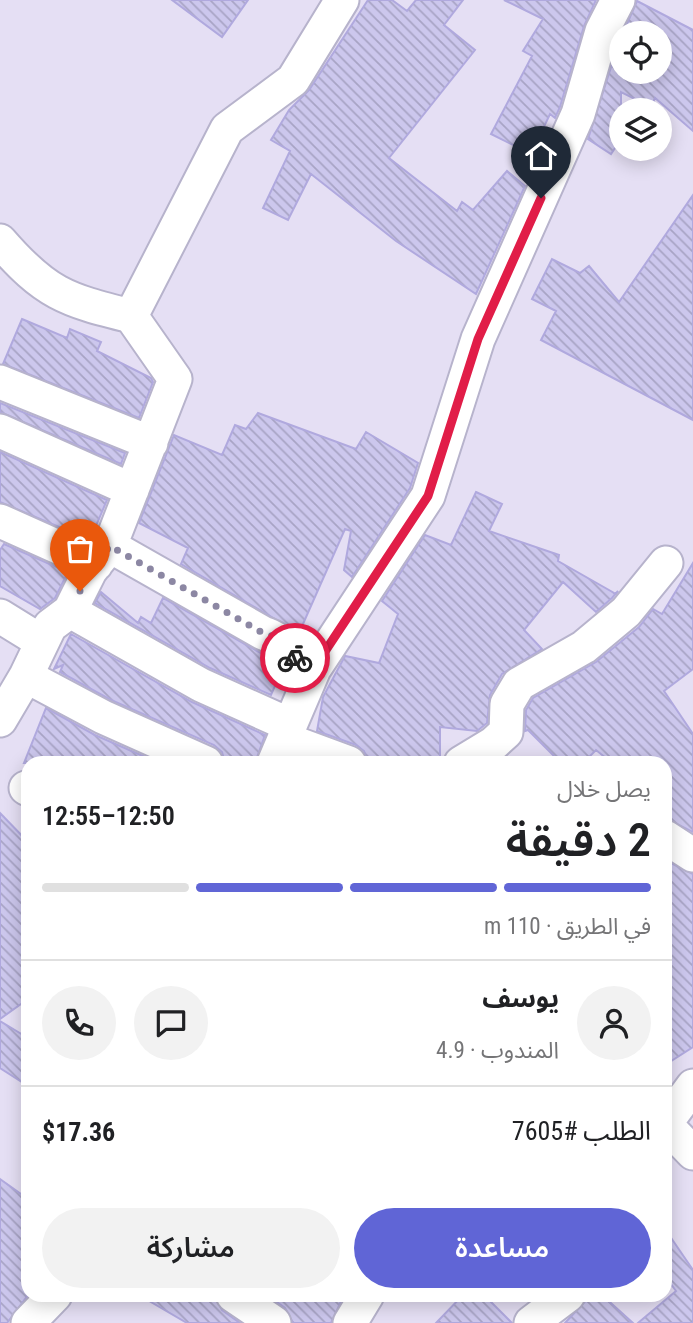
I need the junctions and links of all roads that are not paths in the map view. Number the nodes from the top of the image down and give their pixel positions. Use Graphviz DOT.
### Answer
graph roads {
  1 [pos="342,0"];
  2 [pos="618,0"];
  3 [pos="0,242"];
  4 [pos="131,316"];
  5 [pos="0,382"];
  6 [pos="0,431"];
  7 [pos="151,443"];
  8 [pos="132,490"];
  9 [pos="0,521"];
  10 [pos="103,555"];
  11 [pos="666,563"];
  12 [pos="70,611"];
  13 [pos="0,616"];
  14 [pos="42,642"];
  15 [pos="314,668"];
  16 [pos="26,676"];
  17 [pos="0,720"];
  18 [pos="283,742"];
  19 [pos="190,756"];
  20 [pos="327,756"];
  21 [pos="473,756"];
  22 [pos="672,842"];
  23 [pos="693,855"];
  24 [pos="693,1086"];
  25 [pos="672,1114"];
  26 [pos="672,1131"];
  27 [pos="693,1153"];
  28 [pos="48,1302"];
  29 [pos="243,1302"];
  30 [pos="364,1302"];
  31 [pos="559,1302"];
  32 [pos="28,1323"];
  33 [pos="274,1323"];
  34 [pos="350,1323"];
  35 [pos="531,1323"];
  1 -- 4 [label="street"];
  2 -- 15 [label="street"];
  3 -- 4 [label="street"];
  4 -- 7 [label="street"];
  5 -- 7 [label="street"];
  6 -- 8 [label="street"];
  7 -- 8 [label="street"];
  8 -- 10 [label="street"];
  9 -- 10 [label="street"];
  10 -- 12 [label="street"];
  10 -- 15 [label="street"];
  11 -- 21 [label="street"];
  12 -- 14 [label="street"];
  12 -- 18 [label="street"];
  13 -- 14 [label="street"];
  14 -- 16 [label="street"];
  15 -- 18 [label="street"];
  16 -- 17 [label="street"];
  16 -- 19 [label="street"];
  18 -- 20 [label="street"];
  22 -- 23 [label="street"];
  24 -- 25 [label="street"];
  26 -- 27 [label="street"];
  28 -- 32 [label="street"];
  29 -- 33 [label="street"];
  30 -- 34 [label="street"];
  31 -- 35 [label="street"];
}
